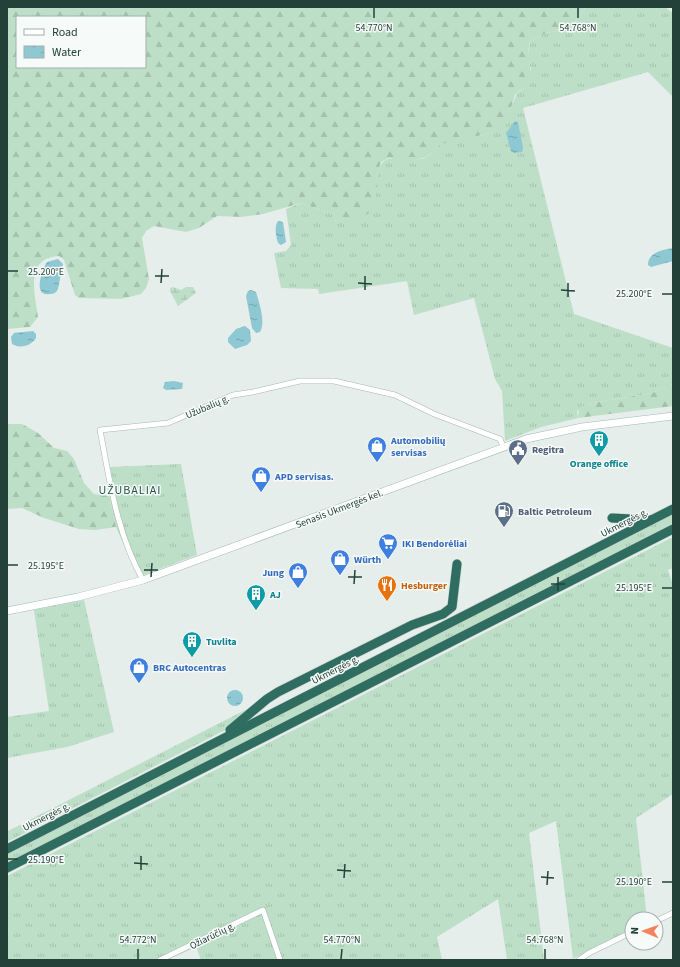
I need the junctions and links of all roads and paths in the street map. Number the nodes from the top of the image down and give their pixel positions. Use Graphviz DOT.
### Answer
graph roads {
  1 [pos="673,416"];
  2 [pos="503,446"];
  3 [pos="673,509"];
  4 [pos="612,518"];
  5 [pos="652,520"];
  6 [pos="673,529"];
  7 [pos="457,564"];
  8 [pos="143,580"];
  9 [pos="7,611"];
  10 [pos="199,751"];
  11 [pos="7,848"];
  12 [pos="7,868"];
  13 [pos="624,936"];
  14 [pos="160,960"];
  15 [pos="280,960"];
  16 [pos="580,960"];
  1 -- 2 [label="main road, Senasis Ukmergės kel."];
  2 -- 8 [label="main road, Senasis Ukmergės kel."];
  2 -- 8 [label="street, Užubalių g."];
  3 -- 5 [label="highway, Ukmergės g."];
  4 -- 5 [label="highway"];
  5 -- 10 [label="highway, Ukmergės g."];
  6 -- 12 [label="highway"];
  7 -- 10 [label="highway"];
  8 -- 9 [label="main road, Senasis Ukmergės kel."];
  10 -- 11 [label="highway, Ukmergės g."];
  13 -- 16 [label="street"];
  14 -- 15 [label="street, Ožiarūčių g."];
}
